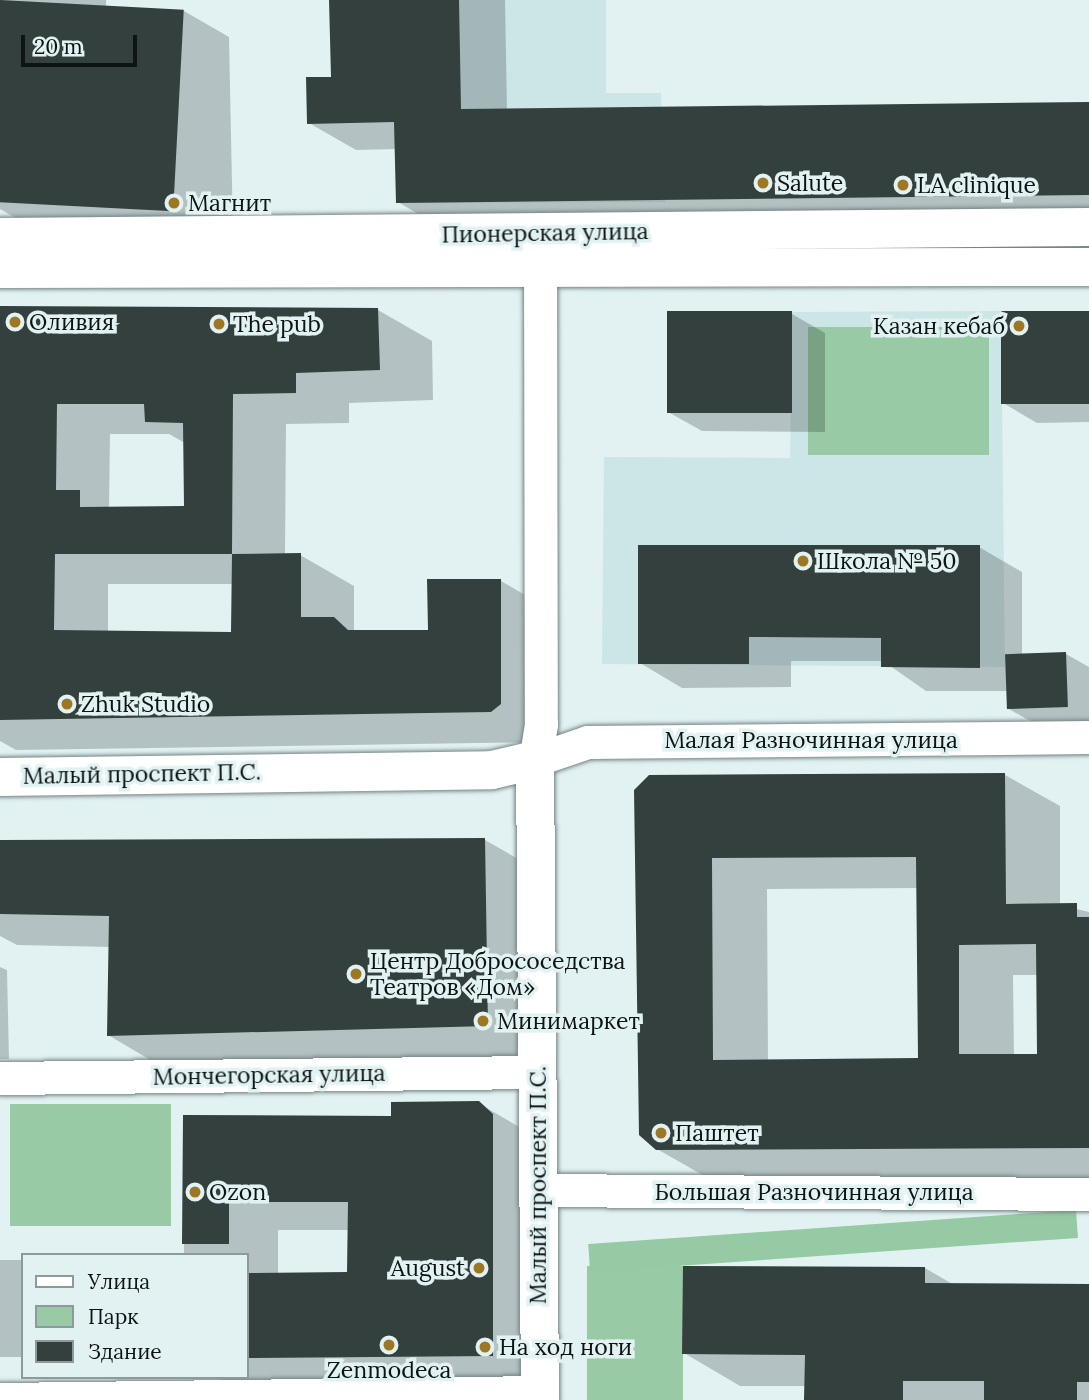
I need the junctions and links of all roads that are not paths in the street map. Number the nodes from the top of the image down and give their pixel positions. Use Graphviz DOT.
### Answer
graph roads {
  1 [pos="1089,227"];
  2 [pos="0,237"];
  3 [pos="540,252"];
  4 [pos="1089,267"];
  5 [pos="0,269"];
  6 [pos="1089,737"];
  7 [pos="535,760"];
  8 [pos="0,777"];
  9 [pos="537,1072"];
  10 [pos="0,1078"];
  11 [pos="538,1190"];
  12 [pos="1089,1194"];
  13 [pos="540,1396"];
  14 [pos="0,1399"];
  1 -- 3 [label="street, Пионерская улица"];
  2 -- 3 [label="street, Пионерская улица"];
  3 -- 4 [label="street, Пионерская улица"];
  3 -- 5 [label="street, Пионерская улица"];
  3 -- 7 [label="street, Малый проспект П.С."];
  6 -- 7 [label="street, Малая Разночинная улица"];
  7 -- 8 [label="street, Малый проспект П.С."];
  7 -- 9 [label="street, Малый проспект П.С."];
  9 -- 10 [label="street, Мончегорская улица"];
  9 -- 11 [label="street, Малый проспект П.С."];
  11 -- 12 [label="street, Большая Разночинная улица"];
  11 -- 13 [label="street, Малый проспект П.С."];
  13 -- 14 [label="street"];
}
